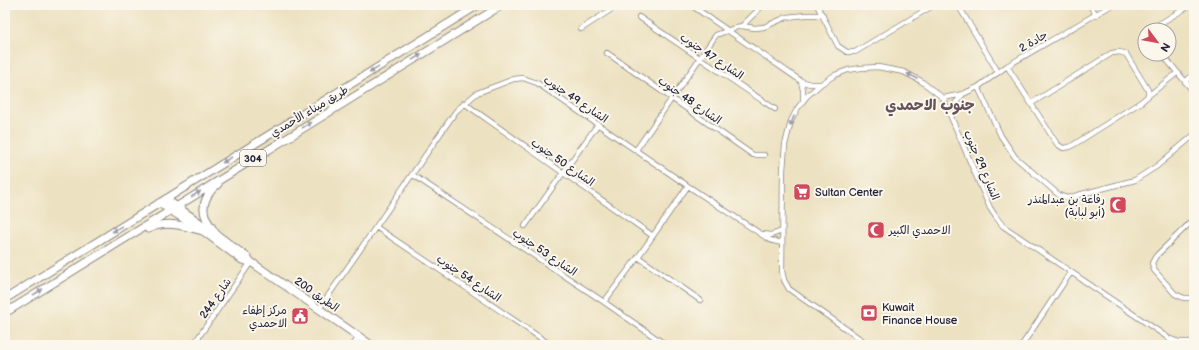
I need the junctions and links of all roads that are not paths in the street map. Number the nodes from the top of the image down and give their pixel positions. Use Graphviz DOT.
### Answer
graph roads {
  1 [pos="478,5"];
  2 [pos="502,5"];
  3 [pos="618,5"];
  4 [pos="691,5"];
  5 [pos="763,5"];
  6 [pos="817,5"];
  7 [pos="934,5"];
  8 [pos="958,5"];
  9 [pos="1090,5"];
  10 [pos="1112,5"];
  11 [pos="1191,5"];
  12 [pos="1096,14"];
  13 [pos="823,15"];
  14 [pos="639,17"];
  15 [pos="1162,22"];
  16 [pos="742,26"];
  17 [pos="581,29"];
  18 [pos="728,30"];
  19 [pos="607,53"];
  20 [pos="699,58"];
  21 [pos="1168,62"];
  22 [pos="1008,66"];
  23 [pos="998,72"];
  24 [pos="1177,73"];
  25 [pos="1194,74"];
  26 [pos="801,81"];
  27 [pos="1185,82"];
  28 [pos="821,84"];
  29 [pos="978,86"];
  30 [pos="1194,92"];
  31 [pos="963,94"];
  32 [pos="1148,96"];
  33 [pos="672,98"];
  34 [pos="943,98"];
  35 [pos="803,100"];
  36 [pos="1032,103"];
  37 [pos="464,104"];
  38 [pos="775,109"];
  39 [pos="949,111"];
  40 [pos="598,124"];
  41 [pos="1194,135"];
  42 [pos="636,150"];
  43 [pos="764,155"];
  44 [pos="235,169"];
  45 [pos="563,173"];
  46 [pos="413,175"];
  47 [pos="688,186"];
  48 [pos="166,199"];
  49 [pos="159,204"];
  50 [pos="176,206"];
  51 [pos="169,211"];
  52 [pos="1194,219"];
  53 [pos="525,226"];
  54 [pos="376,227"];
  55 [pos="203,231"];
  56 [pos="761,233"];
  57 [pos="782,233"];
  58 [pos="216,234"];
  59 [pos="653,236"];
  60 [pos="119,242"];
  61 [pos="782,243"];
  62 [pos="638,257"];
  63 [pos="251,262"];
  64 [pos="1071,272"];
  65 [pos="1194,296"];
  66 [pos="5,298"];
  67 [pos="700,300"];
  68 [pos="604,302"];
  69 [pos="320,309"];
  70 [pos="5,313"];
  71 [pos="359,337"];
  72 [pos="1167,338"];
  73 [pos="1194,339"];
  74 [pos="1187,344"];
  75 [pos="193,345"];
  76 [pos="353,345"];
  77 [pos="371,345"];
  78 [pos="551,345"];
  79 [pos="666,345"];
  80 [pos="869,345"];
  81 [pos="1022,345"];
  82 [pos="1175,345"];
  1 -- 48 [label="main road, طريق ميناء الأحمدي / 304, one-way"];
  44 -- 2 [label="main road, طريق ميناء الأحمدي / 304, one-way"];
  3 -- 17 [label="street"];
  4 -- 18 [label="street"];
  5 -- 16 [label="street"];
  6 -- 13 [label="street"];
  7 -- 13 [label="street"];
  8 -- 23 [label="street"];
  9 -- 12 [label="street"];
  10 -- 12 [label="street, جادة 2"];
  11 -- 15 [label="street"];
  12 -- 22 [label="street, جادة 2"];
  13 -- 16 [label="street"];
  14 -- 20 [label="street, الشارع 47 جنوب"];
  16 -- 18 [label="street"];
  18 -- 20 [label="street"];
  18 -- 26 [label="street"];
  19 -- 33 [label="street, الشارع 48 جنوب"];
  20 -- 33 [label="street"];
  20 -- 38 [label="street, الشارع 47 جنوب"];
  21 -- 24 [label="street"];
  22 -- 23 [label="street, جادة 2"];
  22 -- 36 [label="street"];
  23 -- 29 [label="street, جادة 2"];
  24 -- 27 [label="street"];
  24 -- 32 [label="street"];
  25 -- 27 [label="street"];
  26 -- 28 [label="street"];
  26 -- 35 [label="street"];
  27 -- 30 [label="street"];
  34 -- 28 [label="street, الشارع 29 جنوب, one-way"];
  28 -- 35 [label="street, الشارع 29 جنوب"];
  29 -- 31 [label="street, جادة 2"];
  29 -- 41 [label="street"];
  31 -- 34 [label="street, جادة 2"];
  31 -- 39 [label="street, جادة 2"];
  32 -- 36 [label="street"];
  32 -- 36 [label="street"];
  33 -- 42 [label="street"];
  33 -- 43 [label="street, الشارع 48 جنوب"];
  34 -- 39 [label="street, الشارع 29 جنوب"];
  35 -- 57 [label="street, الشارع 29 جنوب, one-way"];
  37 -- 40 [label="street, الشارع 49 جنوب"];
  37 -- 45 [label="street, الشارع 50 جنوب"];
  37 -- 46 [label="street, الشارع 49 جنوب"];
  39 -- 64 [label="street, الشارع 29 جنوب"];
  40 -- 42 [label="street, الشارع 49 جنوب"];
  40 -- 45 [label="street"];
  42 -- 47 [label="street, الشارع 49 جنوب"];
  50 -- 44 [label="main road, طريق ميناء الأحمدي / 304, one-way"];
  44 -- 58 [label="main road"];
  45 -- 53 [label="street"];
  45 -- 59 [label="street, الشارع 50 جنوب"];
  46 -- 54 [label="street, الشارع 49 جنوب"];
  46 -- 68 [label="street, الشارع 53 جنوب"];
  47 -- 56 [label="street, الشارع 49 جنوب"];
  47 -- 59 [label="street"];
  48 -- 49 [label="main road, طريق ميناء الأحمدي / 304"];
  48 -- 50 [label="main road, الطريق 200"];
  49 -- 51 [label="main road, الطريق 200"];
  49 -- 66 [label="main road, طريق ميناء الأحمدي / 304, one-way"];
  50 -- 51 [label="main road, طريق ميناء الأحمدي / 304"];
  50 -- 58 [label="main road, الطريق 200"];
  51 -- 55 [label="main road, الطريق 200"];
  51 -- 60 [label="main road, طريق ميناء الأحمدي / 304"];
  52 -- 65 [label="street"];
  54 -- 69 [label="street, الشارع 49 جنوب"];
  54 -- 78 [label="street, الشارع 54 جنوب"];
  55 -- 60 [label="main road"];
  55 -- 63 [label="main road, الطريق 200"];
  56 -- 57 [label="street"];
  56 -- 61 [label="street, الشارع 49 جنوب"];
  57 -- 61 [label="street, الشارع 29 جنوب"];
  58 -- 63 [label="main road, الطريق 200"];
  59 -- 62 [label="street"];
  70 -- 60 [label="main road, طريق ميناء الأحمدي / 304, one-way"];
  61 -- 80 [label="street, الشارع 29 جنوب"];
  62 -- 67 [label="street"];
  62 -- 68 [label="street"];
  63 -- 69 [label="main road, الطريق 200"];
  63 -- 75 [label="street, شارع 244"];
  64 -- 72 [label="street, الشارع 29 جنوب"];
  64 -- 81 [label="street"];
  68 -- 79 [label="street, الشارع 53 جنوب"];
  69 -- 71 [label="main road, الطريق 200"];
  71 -- 76 [label="street"];
  71 -- 77 [label="main road, الطريق 200"];
  72 -- 74 [label="street, الشارع 29 جنوب"];
  72 -- 82 [label="street, الشارع 29 جنوب"];
  73 -- 74 [label="street"];
}
